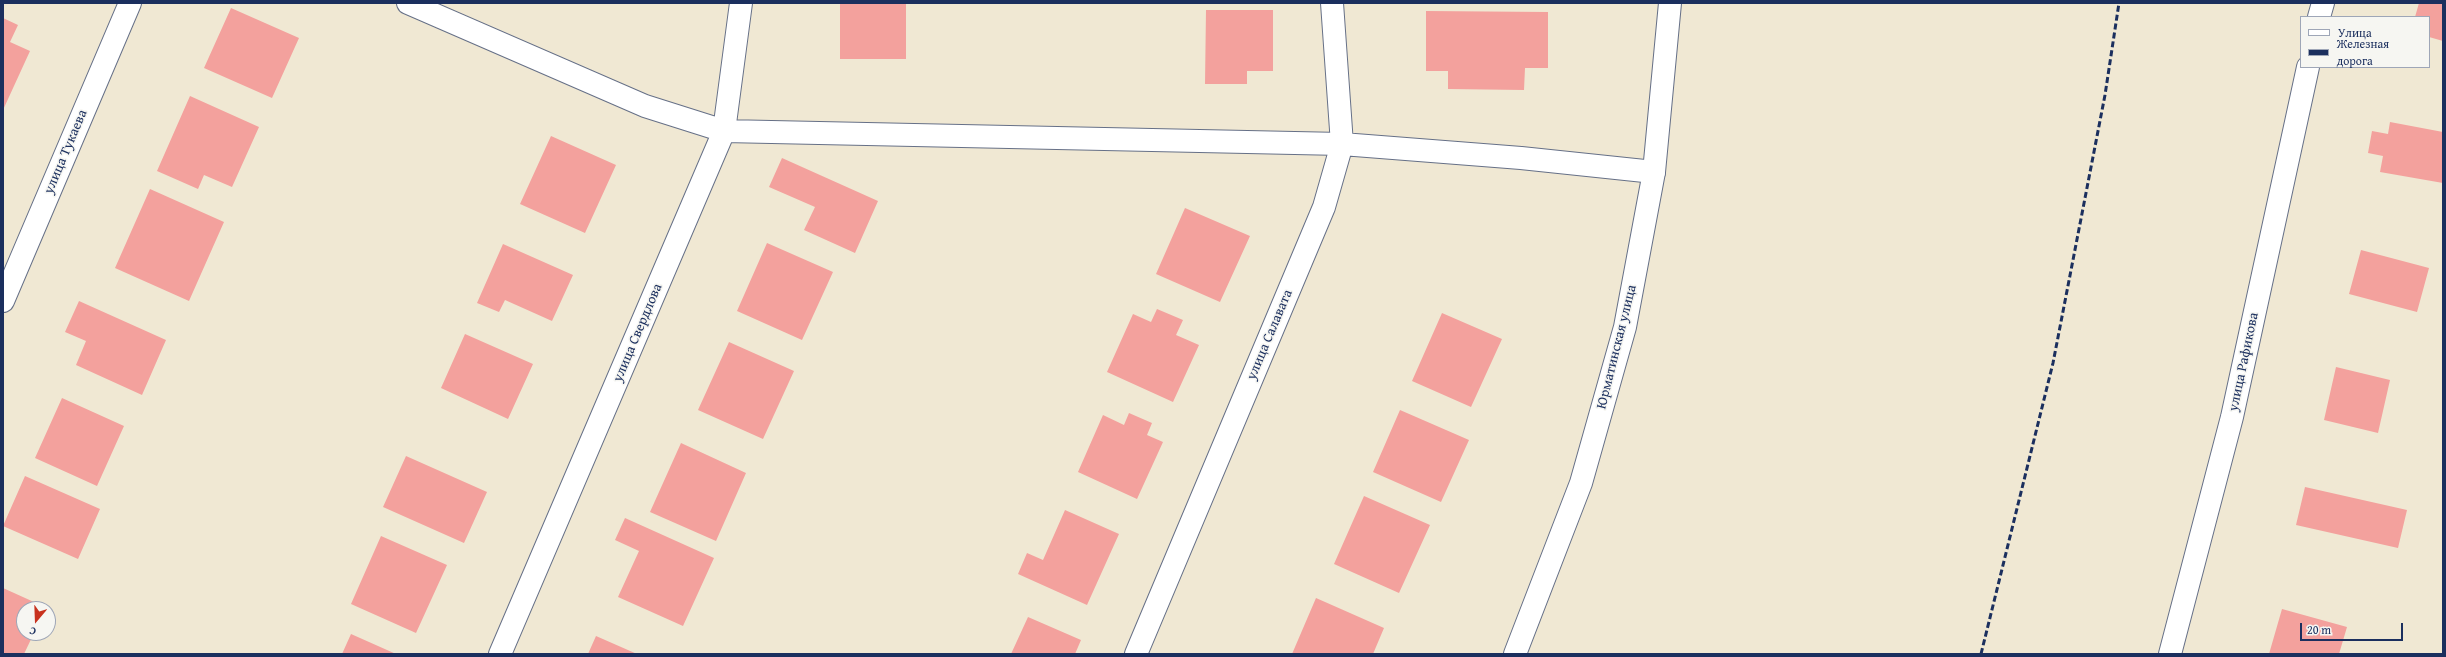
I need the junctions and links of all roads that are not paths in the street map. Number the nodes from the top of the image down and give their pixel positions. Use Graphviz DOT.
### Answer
graph roads {
  1 [pos="130,3"];
  2 [pos="408,3"];
  3 [pos="741,3"];
  4 [pos="1332,3"];
  5 [pos="1670,3"];
  6 [pos="2323,3"];
  7 [pos="2319,16"];
  8 [pos="2308,68"];
  9 [pos="724,132"];
  10 [pos="1342,144"];
  11 [pos="1654,172"];
  12 [pos="3,301"];
  13 [pos="500,654"];
  14 [pos="1136,654"];
  15 [pos="1515,654"];
  16 [pos="2170,654"];
  1 -- 12 [label="street, улица Тукаева"];
  2 -- 9 [label="street"];
  3 -- 9 [label="street, улица Свердлова"];
  4 -- 10 [label="street, улица Салавата"];
  5 -- 11 [label="street, Юрматинская улица"];
  6 -- 7 [label="street"];
  8 -- 16 [label="street, улица Рафикова"];
  9 -- 10 [label="street"];
  9 -- 13 [label="street, улица Свердлова"];
  10 -- 11 [label="street"];
  10 -- 14 [label="street, улица Салавата"];
  11 -- 15 [label="street, Юрматинская улица"];
}
